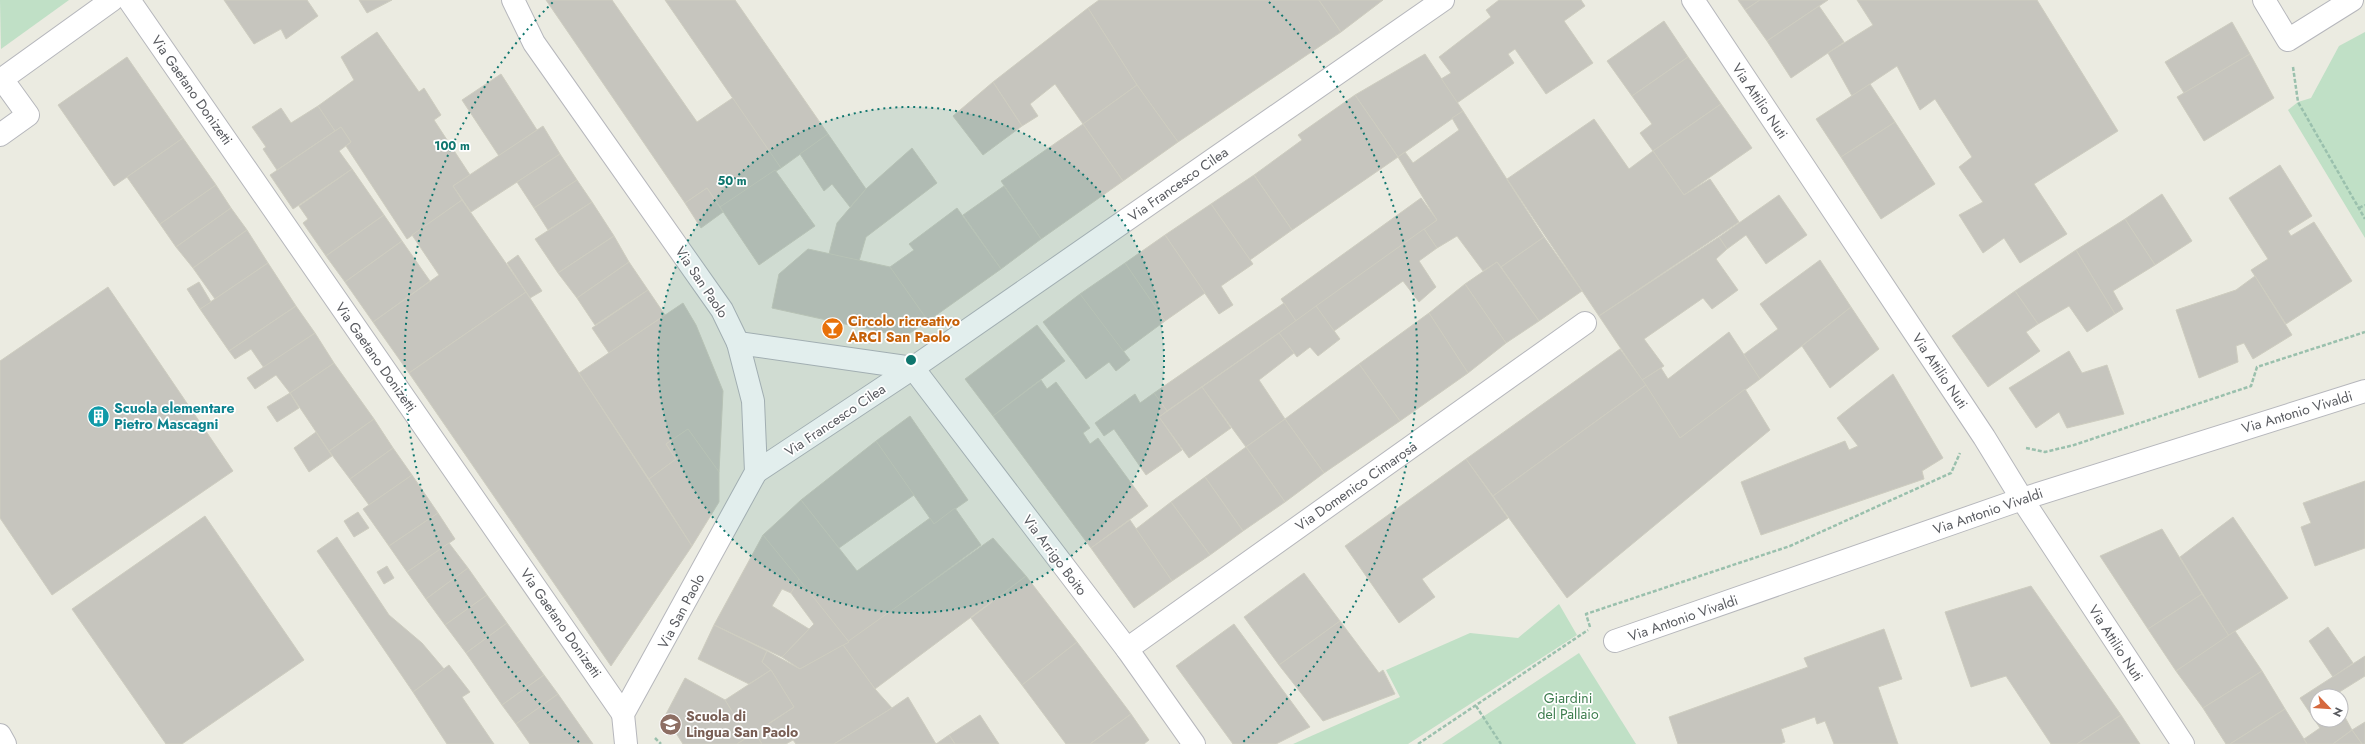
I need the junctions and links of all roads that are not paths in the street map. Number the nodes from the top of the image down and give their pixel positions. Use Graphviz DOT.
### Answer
graph roads {
  1 [pos="112,0"];
  2 [pos="129,0"];
  3 [pos="513,0"];
  4 [pos="1444,0"];
  5 [pos="1693,0"];
  6 [pos="2264,0"];
  7 [pos="2352,0"];
  8 [pos="0,135"];
  9 [pos="1585,323"];
  10 [pos="738,343"];
  11 [pos="913,368"];
  12 [pos="2365,391"];
  13 [pos="756,472"];
  14 [pos="2022,499"];
  15 [pos="1615,641"];
  16 [pos="1127,649"];
  17 [pos="623,714"];
  18 [pos="0,735"];
  19 [pos="6,744"];
  20 [pos="626,744"];
  21 [pos="1194,744"];
  22 [pos="2183,744"];
  1 -- 8 [label="street"];
  2 -- 17 [label="street, Via Gaetano Donizetti"];
  3 -- 10 [label="street, Via San Paolo"];
  4 -- 11 [label="street, Via Francesco Cilea"];
  5 -- 14 [label="street, Via Attilio Nuti"];
  6 -- 7 [label="street"];
  9 -- 16 [label="street, Via Domenico Cimarosa"];
  10 -- 11 [label="street, Via Francesco Cilea"];
  10 -- 13 [label="street, Via San Paolo"];
  11 -- 13 [label="street, Via Francesco Cilea"];
  11 -- 16 [label="street, Via Arrigo Boito"];
  12 -- 14 [label="street, Via Antonio Vivaldi"];
  13 -- 17 [label="street, Via San Paolo"];
  14 -- 15 [label="street, Via Antonio Vivaldi"];
  14 -- 22 [label="street, Via Attilio Nuti"];
  16 -- 21 [label="street, Via Arrigo Boito"];
  17 -- 20 [label="street"];
  18 -- 19 [label="street"];
}
